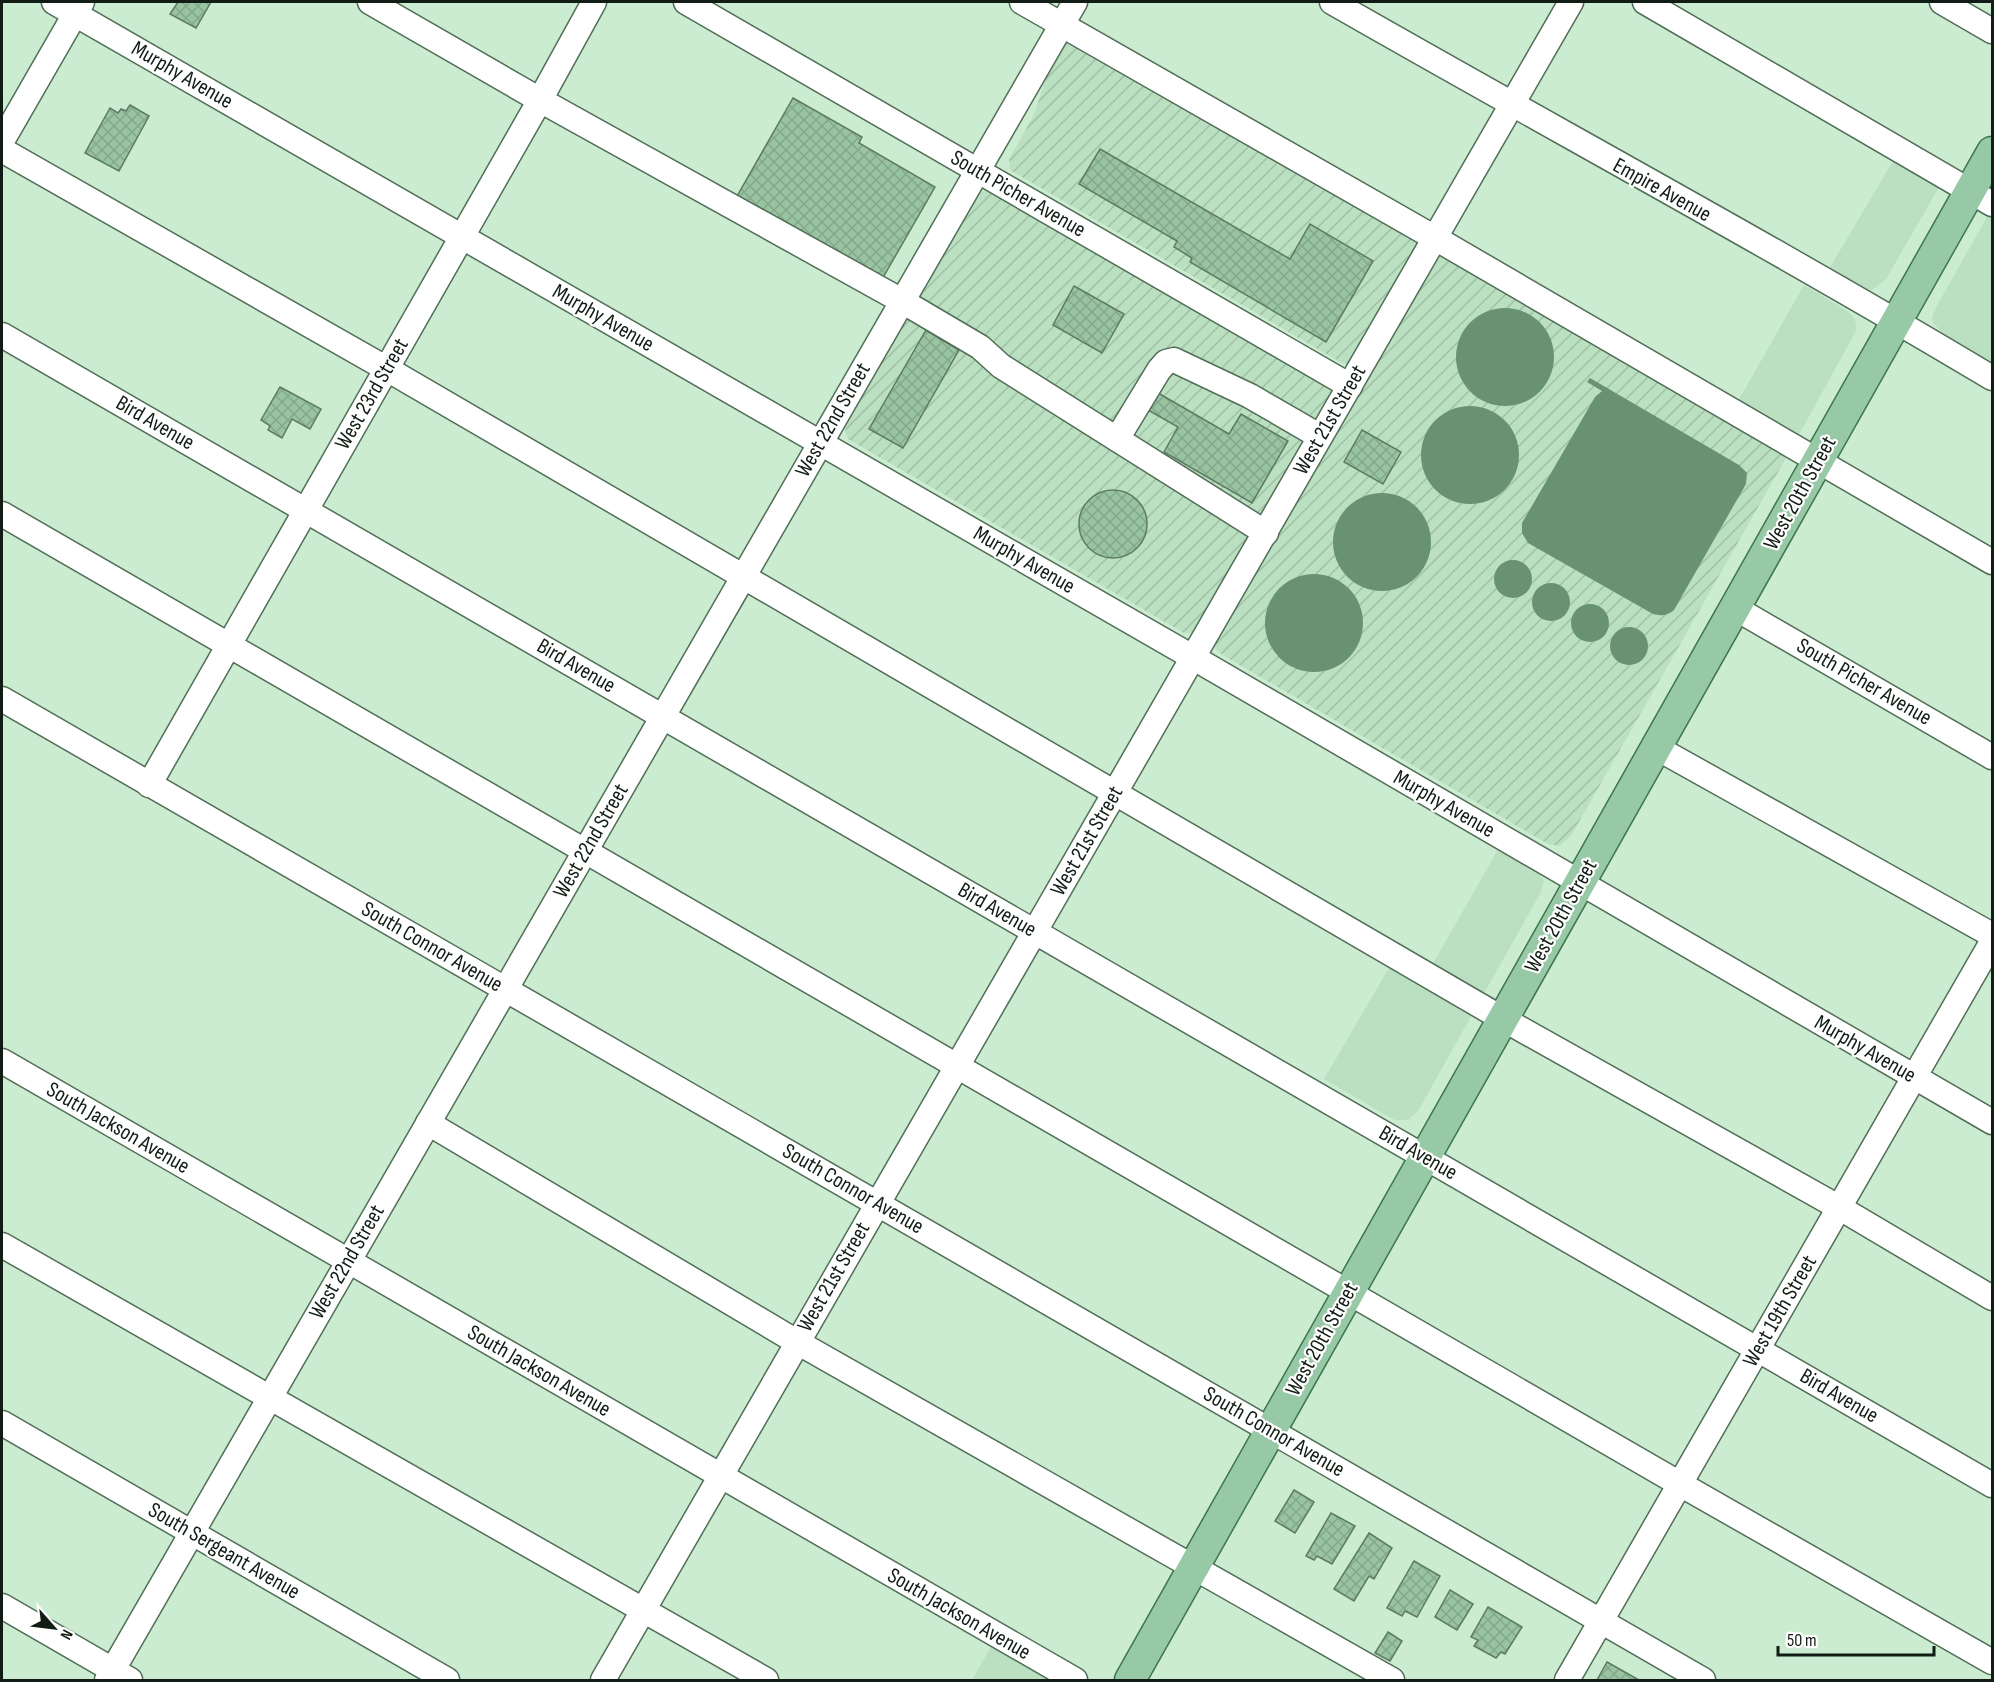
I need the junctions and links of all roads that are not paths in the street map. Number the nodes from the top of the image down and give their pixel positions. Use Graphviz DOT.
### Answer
graph roads {
  1 [pos="54,2"];
  2 [pos="370,2"];
  3 [pos="594,2"];
  4 [pos="686,2"];
  5 [pos="1022,2"];
  6 [pos="1075,2"];
  7 [pos="1332,2"];
  8 [pos="1571,2"];
  9 [pos="1645,2"];
  10 [pos="1942,2"];
  11 [pos="79,8"];
  12 [pos="1062,24"];
  13 [pos="1992,31"];
  14 [pos="540,100"];
  15 [pos="1512,105"];
  16 [pos="2,141"];
  17 [pos="2,150"];
  18 [pos="1992,152"];
  19 [pos="977,170"];
  20 [pos="1982,197"];
  21 [pos="462,237"];
  22 [pos="1435,238"];
  23 [pos="902,301"];
  24 [pos="1897,321"];
  25 [pos="2,334"];
  26 [pos="387,369"];
  27 [pos="1992,378"];
  28 [pos="1350,386"];
  29 [pos="1319,436"];
  30 [pos="1117,439"];
  31 [pos="820,443"];
  32 [pos="1818,462"];
  33 [pos="306,510"];
  34 [pos="2,514"];
  35 [pos="1266,533"];
  36 [pos="1992,562"];
  37 [pos="742,578"];
  38 [pos="1735,608"];
  39 [pos="228,646"];
  40 [pos="1194,658"];
  41 [pos="2,699"];
  42 [pos="663,716"];
  43 [pos="1656,748"];
  44 [pos="1992,757"];
  45 [pos="149,785"];
  46 [pos="1115,793"];
  47 [pos="584,852"];
  48 [pos="1580,883"];
  49 [pos="1034,932"];
  50 [pos="1992,935"];
  51 [pos="1992,942"];
  52 [pos="505,989"];
  53 [pos="1503,1019"];
  54 [pos="2,1061"];
  55 [pos="956,1066"];
  56 [pos="1915,1078"];
  57 [pos="1992,1122"];
  58 [pos="428,1123"];
  59 [pos="1425,1158"];
  60 [pos="877,1203"];
  61 [pos="1840,1208"];
  62 [pos="2,1245"];
  63 [pos="348,1261"];
  64 [pos="1349,1293"];
  65 [pos="1992,1298"];
  66 [pos="797,1342"];
  67 [pos="1758,1350"];
  68 [pos="268,1398"];
  69 [pos="2,1423"];
  70 [pos="1271,1430"];
  71 [pos="720,1476"];
  72 [pos="1680,1484"];
  73 [pos="1992,1485"];
  74 [pos="191,1532"];
  75 [pos="1194,1568"];
  76 [pos="2,1606"];
  77 [pos="644,1609"];
  78 [pos="1601,1621"];
  79 [pos="1992,1662"];
  80 [pos="116,1677"];
  81 [pos="447,1680"];
  82 [pos="603,1680"];
  83 [pos="766,1680"];
  84 [pos="1076,1680"];
  85 [pos="1130,1680"];
  86 [pos="1392,1680"];
  87 [pos="1567,1680"];
  88 [pos="1703,1680"];
  1 -- 11 [label="street, Murphy Avenue"];
  2 -- 14 [label="street"];
  3 -- 14 [label="street, West 23rd Street"];
  4 -- 19 [label="street, South Picher Avenue"];
  5 -- 12 [label="street"];
  6 -- 12 [label="street, West 22nd Street"];
  7 -- 15 [label="street, Empire Avenue"];
  8 -- 15 [label="street, West 21st Street"];
  9 -- 20 [label="street"];
  10 -- 13 [label="street"];
  11 -- 16 [label="street"];
  11 -- 21 [label="street, Murphy Avenue"];
  12 -- 19 [label="street, West 22nd Street"];
  12 -- 22 [label="street"];
  14 -- 21 [label="street, West 23rd Street"];
  14 -- 23 [label="street"];
  15 -- 22 [label="street, West 21st Street"];
  15 -- 24 [label="street, Empire Avenue"];
  17 -- 26 [label="street"];
  18 -- 20 [label="main road, West 20th Street"];
  19 -- 23 [label="street, West 22nd Street"];
  19 -- 28 [label="street, South Picher Avenue"];
  20 -- 24 [label="main road, West 20th Street"];
  21 -- 26 [label="street, West 23rd Street"];
  21 -- 31 [label="street, Murphy Avenue"];
  22 -- 28 [label="street, West 21st Street"];
  22 -- 32 [label="street"];
  23 -- 30 [label="street"];
  23 -- 31 [label="street, West 22nd Street"];
  24 -- 27 [label="street, Empire Avenue"];
  24 -- 32 [label="main road, West 20th Street"];
  25 -- 33 [label="street, Bird Avenue"];
  26 -- 33 [label="street, West 23rd Street"];
  26 -- 37 [label="street"];
  28 -- 29 [label="street, West 21st Street"];
  29 -- 30 [label="street"];
  29 -- 35 [label="street, West 21st Street"];
  30 -- 35 [label="street"];
  31 -- 37 [label="street, West 22nd Street"];
  31 -- 40 [label="street, Murphy Avenue"];
  32 -- 36 [label="street"];
  32 -- 38 [label="main road, West 20th Street"];
  33 -- 39 [label="street, West 23rd Street"];
  33 -- 42 [label="street, Bird Avenue"];
  34 -- 39 [label="street"];
  35 -- 40 [label="street, West 21st Street"];
  37 -- 42 [label="street, West 22nd Street"];
  37 -- 46 [label="street"];
  38 -- 43 [label="main road, West 20th Street"];
  38 -- 44 [label="street, South Picher Avenue"];
  39 -- 45 [label="street, West 23rd Street"];
  39 -- 47 [label="street"];
  40 -- 46 [label="street, West 21st Street"];
  40 -- 48 [label="street, Murphy Avenue"];
  41 -- 45 [label="street, South Connor Avenue"];
  42 -- 47 [label="street, West 22nd Street"];
  42 -- 49 [label="street, Bird Avenue"];
  43 -- 48 [label="main road, West 20th Street"];
  43 -- 50 [label="street"];
  45 -- 52 [label="street, South Connor Avenue"];
  46 -- 49 [label="street, West 21st Street"];
  46 -- 53 [label="street"];
  47 -- 52 [label="street, West 22nd Street"];
  47 -- 55 [label="street"];
  48 -- 53 [label="main road, West 20th Street"];
  48 -- 56 [label="street, Murphy Avenue"];
  49 -- 55 [label="street, West 21st Street"];
  49 -- 59 [label="street, Bird Avenue"];
  51 -- 56 [label="street, West 19th Street"];
  52 -- 58 [label="street, West 22nd Street"];
  52 -- 60 [label="street, South Connor Avenue"];
  53 -- 59 [label="main road, West 20th Street"];
  53 -- 61 [label="street"];
  54 -- 63 [label="street, South Jackson Avenue"];
  55 -- 60 [label="street, West 21st Street"];
  55 -- 64 [label="street"];
  56 -- 57 [label="street, Murphy Avenue"];
  56 -- 61 [label="street, West 19th Street"];
  58 -- 63 [label="street, West 22nd Street"];
  58 -- 66 [label="street"];
  59 -- 64 [label="main road, West 20th Street"];
  59 -- 67 [label="street, Bird Avenue"];
  60 -- 66 [label="street, West 21st Street"];
  60 -- 70 [label="street, South Connor Avenue"];
  61 -- 65 [label="street"];
  61 -- 67 [label="street, West 19th Street"];
  62 -- 68 [label="street"];
  63 -- 68 [label="street, West 22nd Street"];
  63 -- 71 [label="street, South Jackson Avenue"];
  64 -- 70 [label="main road, West 20th Street"];
  64 -- 72 [label="street"];
  66 -- 71 [label="street, West 21st Street"];
  66 -- 75 [label="street"];
  67 -- 72 [label="street, West 19th Street"];
  67 -- 73 [label="street, Bird Avenue"];
  68 -- 74 [label="street, West 22nd Street"];
  68 -- 77 [label="street"];
  69 -- 74 [label="street, South Sergeant Avenue"];
  70 -- 75 [label="main road, West 20th Street"];
  70 -- 78 [label="street, South Connor Avenue"];
  71 -- 77 [label="street, West 21st Street"];
  71 -- 84 [label="street, South Jackson Avenue"];
  72 -- 78 [label="street, West 19th Street"];
  72 -- 79 [label="street"];
  74 -- 80 [label="street, West 22nd Street"];
  74 -- 81 [label="street, South Sergeant Avenue"];
  75 -- 85 [label="main road, West 20th Street"];
  75 -- 86 [label="street"];
  76 -- 80 [label="street"];
  77 -- 82 [label="street, West 21st Street"];
  77 -- 83 [label="street"];
  78 -- 87 [label="street, West 19th Street"];
  78 -- 88 [label="street, South Connor Avenue"];
}
